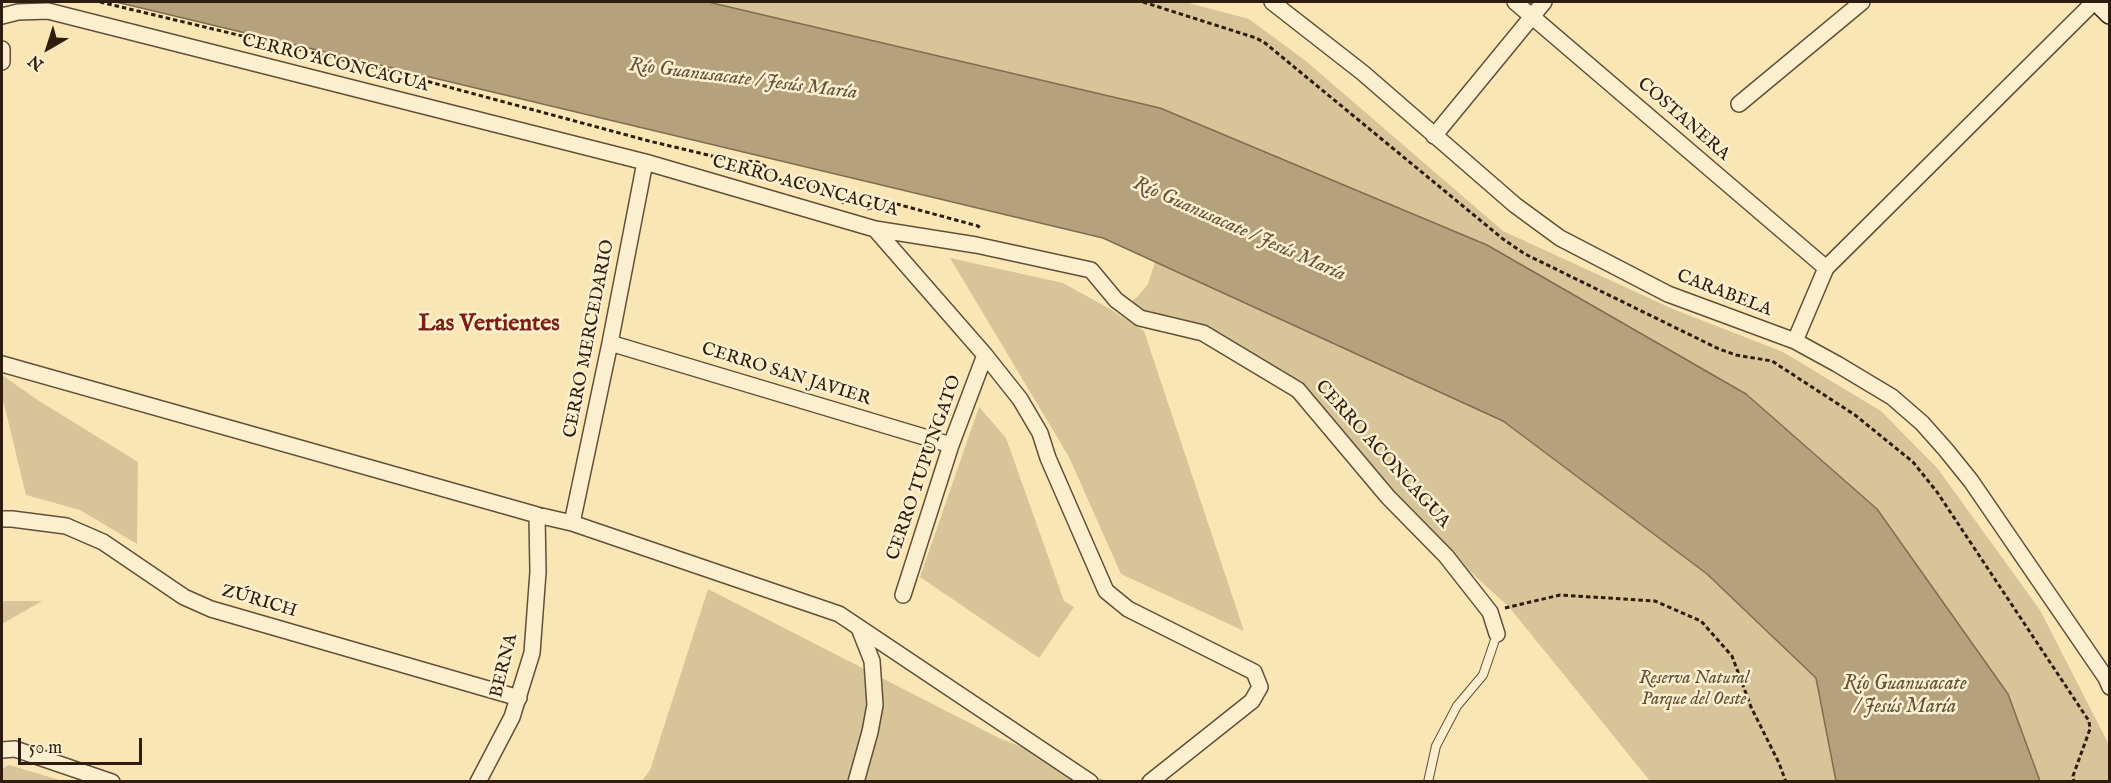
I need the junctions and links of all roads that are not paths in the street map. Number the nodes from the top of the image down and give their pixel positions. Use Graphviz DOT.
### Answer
graph roads {
  1 [pos="1258,2"];
  2 [pos="1515,2"];
  3 [pos="1544,2"];
  4 [pos="1862,2"];
  5 [pos="2094,2"];
  6 [pos="2099,2"];
  7 [pos="1277,5"];
  8 [pos="2109,13"];
  9 [pos="2,16"];
  10 [pos="1533,16"];
  11 [pos="2,49"];
  12 [pos="2,62"];
  13 [pos="1739,104"];
  14 [pos="1434,136"];
  15 [pos="645,162"];
  16 [pos="875,229"];
  17 [pos="1826,268"];
  18 [pos="1794,341"];
  19 [pos="610,343"];
  20 [pos="985,355"];
  21 [pos="2,364"];
  22 [pos="951,445"];
  23 [pos="537,515"];
  24 [pos="2,519"];
  25 [pos="572,523"];
  26 [pos="903,595"];
  27 [pos="859,628"];
  28 [pos="1497,634"];
  29 [pos="2109,687"];
  30 [pos="519,698"];
  31 [pos="2,750"];
  32 [pos="112,782"];
  33 [pos="478,782"];
  34 [pos="856,782"];
  35 [pos="1090,782"];
  36 [pos="1150,782"];
  37 [pos="1428,782"];
  1 -- 7 [label="street, CARABELA"];
  2 -- 10 [label="street, COSTANERA"];
  3 -- 10 [label="street"];
  4 -- 13 [label="street"];
  5 -- 17 [label="street"];
  6 -- 8 [label="street"];
  7 -- 14 [label="street, CARABELA"];
  9 -- 15 [label="street, CERRO ACONCAGUA"];
  10 -- 14 [label="street"];
  10 -- 17 [label="street, COSTANERA"];
  11 -- 12 [label="street"];
  14 -- 18 [label="street, CARABELA"];
  15 -- 16 [label="street, CERRO ACONCAGUA"];
  15 -- 19 [label="street, CERRO MERCEDARIO"];
  16 -- 20 [label="street"];
  16 -- 28 [label="street, CERRO ACONCAGUA"];
  17 -- 18 [label="street"];
  18 -- 29 [label="street, CARABELA"];
  19 -- 22 [label="street, CERRO SAN JAVIER"];
  19 -- 25 [label="street, CERRO MERCEDARIO"];
  20 -- 22 [label="street, CERRO TUPUNGATO"];
  20 -- 36 [label="street"];
  21 -- 23 [label="street"];
  22 -- 26 [label="street, CERRO TUPUNGATO"];
  23 -- 25 [label="street"];
  23 -- 30 [label="street, BERNA"];
  24 -- 30 [label="street, ZÚRICH"];
  25 -- 27 [label="street"];
  27 -- 34 [label="street"];
  27 -- 35 [label="street"];
  28 -- 37 [label="lane"];
  30 -- 33 [label="street, BERNA"];
  31 -- 32 [label="street"];
}
